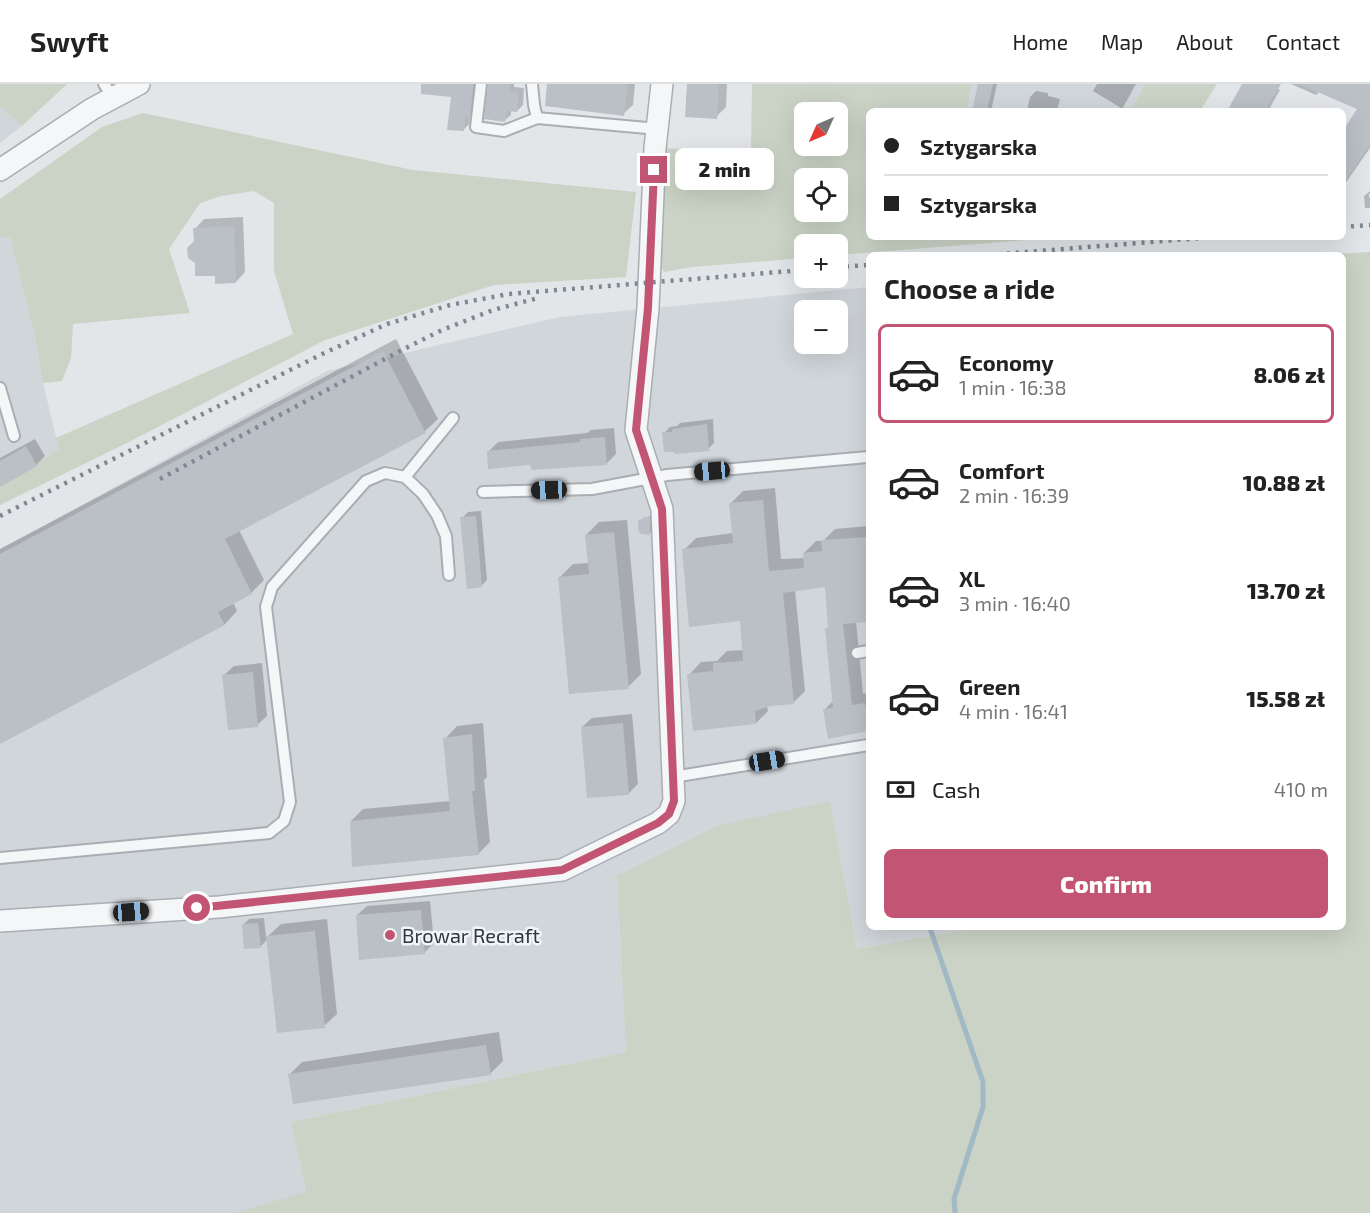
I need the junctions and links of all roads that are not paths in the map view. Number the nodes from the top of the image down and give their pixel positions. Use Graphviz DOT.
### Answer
graph roads {
  1 [pos="139,84"];
  2 [pos="481,84"];
  3 [pos="532,84"];
  4 [pos="662,84"];
  5 [pos="108,91"];
  6 [pos="537,118"];
  7 [pos="658,129"];
  8 [pos="0,170"];
  9 [pos="0,388"];
  10 [pos="453,418"];
  11 [pos="14,436"];
  12 [pos="866,457"];
  13 [pos="405,477"];
  14 [pos="651,479"];
  15 [pos="483,492"];
  16 [pos="449,575"];
  17 [pos="866,651"];
  18 [pos="856,653"];
  19 [pos="866,745"];
  20 [pos="673,777"];
  21 [pos="0,858"];
  22 [pos="0,921"];
  1 -- 5 [label="street"];
  2 -- 6 [label="lane"];
  3 -- 6 [label="lane"];
  4 -- 7 [label="street"];
  5 -- 8 [label="street"];
  6 -- 7 [label="lane"];
  7 -- 14 [label="street"];
  9 -- 11 [label="lane"];
  10 -- 13 [label="lane"];
  12 -- 14 [label="lane"];
  13 -- 16 [label="lane"];
  13 -- 21 [label="lane"];
  14 -- 15 [label="lane"];
  14 -- 20 [label="street"];
  17 -- 18 [label="lane"];
  19 -- 20 [label="lane"];
  20 -- 22 [label="street"];
}
